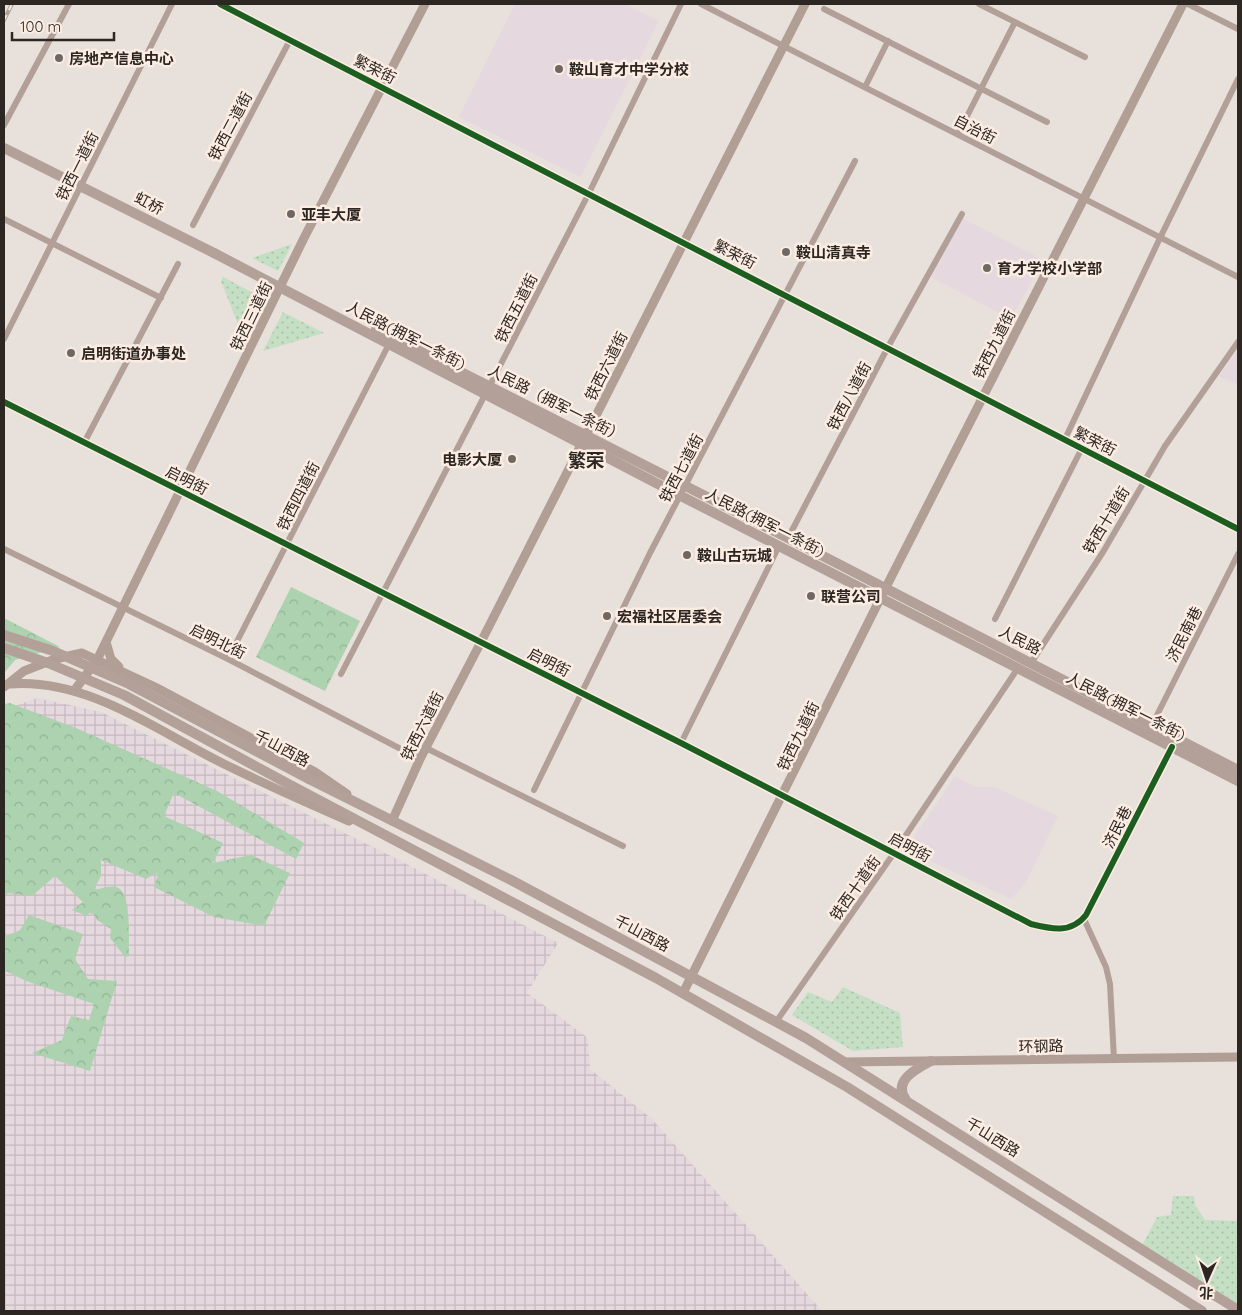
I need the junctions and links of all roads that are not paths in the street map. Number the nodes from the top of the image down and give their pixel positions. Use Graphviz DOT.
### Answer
graph roads {
  1 [pos="69,4"];
  2 [pos="172,4"];
  3 [pos="220,4"];
  4 [pos="425,4"];
  5 [pos="681,4"];
  6 [pos="701,4"];
  7 [pos="805,4"];
  8 [pos="979,4"];
  9 [pos="1183,4"];
  10 [pos="1188,4"];
  11 [pos="824,9"];
  12 [pos="1015,22"];
  13 [pos="1238,29"];
  14 [pos="290,40"];
  15 [pos="888,41"];
  16 [pos="784,46"];
  17 [pos="1085,57"];
  18 [pos="1238,79"];
  19 [pos="382,87"];
  20 [pos="865,87"];
  21 [pos="980,88"];
  22 [pos="1048,122"];
  23 [pos="4,124"];
  24 [pos="958,134"];
  25 [pos="4,148"];
  26 [pos="855,161"];
  27 [pos="589,193"];
  28 [pos="1083,198"];
  29 [pos="962,214"];
  30 [pos="4,218"];
  31 [pos="193,225"];
  32 [pos="1160,238"];
  33 [pos="684,242"];
  34 [pos="52,243"];
  35 [pos="178,264"];
  36 [pos="1238,278"];
  37 [pos="281,284"];
  38 [pos="787,295"];
  39 [pos="161,298"];
  40 [pos="4,339"];
  41 [pos="1238,342"];
  42 [pos="389,344"];
  43 [pos="888,347"];
  44 [pos="488,389"];
  45 [pos="983,396"];
  46 [pos="4,402"];
  47 [pos="586,434"];
  48 [pos="1065,439"];
  49 [pos="84,443"];
  50 [pos="581,444"];
  51 [pos="1082,448"];
  52 [pos="1144,480"];
  53 [pos="180,491"];
  54 [pos="683,492"];
  55 [pos="1238,529"];
  56 [pos="788,538"];
  57 [pos="287,546"];
  58 [pos="779,546"];
  59 [pos="4,549"];
  60 [pos="1238,554"];
  61 [pos="883,592"];
  62 [pos="384,593"];
  63 [pos="122,608"];
  64 [pos="995,618"];
  65 [pos="4,635"];
  66 [pos="106,642"];
  67 [pos="481,642"];
  68 [pos="4,648"];
  69 [pos="82,653"];
  70 [pos="228,659"];
  71 [pos="97,660"];
  72 [pos="1032,663"];
  73 [pos="1018,668"];
  74 [pos="341,674"];
  75 [pos="129,675"];
  76 [pos="7,685"];
  77 [pos="74,691"];
  78 [pos="581,692"];
  79 [pos="1152,726"];
  80 [pos="681,743"];
  81 [pos="1172,747"];
  82 [pos="426,748"];
  83 [pos="420,759"];
  84 [pos="1238,770"];
  85 [pos="1238,781"];
  86 [pos="534,790"];
  87 [pos="782,796"];
  88 [pos="375,812"];
  89 [pos="392,821"];
  90 [pos="384,836"];
  91 [pos="623,846"];
  92 [pos="894,853"];
  93 [pos="1084,919"];
  94 [pos="691,976"];
  95 [pos="683,993"];
  96 [pos="776,1022"];
  97 [pos="1238,1058"];
  98 [pos="1114,1059"];
  99 [pos="931,1061"];
  100 [pos="845,1062"];
  101 [pos="906,1101"];
  102 [pos="1238,1310"];
  103 [pos="1202,1311"];
  1 -- 23 [label="street"];
  2 -- 34 [label="street, 铁西一道街"];
  3 -- 14 [label="street, 繁荣街"];
  4 -- 19 [label="main road, 铁西三道街"];
  5 -- 27 [label="street, 铁西五道街"];
  6 -- 16 [label="street, 自治街"];
  7 -- 16 [label="main road, 铁西六道街"];
  8 -- 12 [label="street"];
  9 -- 28 [label="main road, 铁西九道街"];
  10 -- 13 [label="street"];
  11 -- 15 [label="street"];
  12 -- 17 [label="street"];
  12 -- 21 [label="street"];
  14 -- 19 [label="street, 繁荣街"];
  14 -- 31 [label="street, 铁西二道街"];
  15 -- 20 [label="street"];
  15 -- 21 [label="street"];
  16 -- 20 [label="street, 自治街"];
  16 -- 33 [label="main road, 铁西六道街"];
  18 -- 32 [label="street"];
  19 -- 27 [label="street, 繁荣街"];
  19 -- 37 [label="main road, 铁西三道街"];
  20 -- 24 [label="street, 自治街"];
  21 -- 22 [label="street"];
  21 -- 24 [label="street"];
  24 -- 28 [label="street, 自治街"];
  25 -- 37 [label="main road, 虹桥, bridge"];
  26 -- 38 [label="street, 铁西七道街"];
  27 -- 33 [label="street, 繁荣街"];
  27 -- 44 [label="street, 铁西五道街"];
  28 -- 32 [label="street, 自治街"];
  28 -- 45 [label="main road, 铁西九道街"];
  29 -- 43 [label="street, 铁西八道街"];
  30 -- 34 [label="street"];
  32 -- 36 [label="street, 自治街"];
  32 -- 48 [label="street"];
  33 -- 38 [label="street, 繁荣街"];
  33 -- 47 [label="main road, 铁西六道街"];
  34 -- 39 [label="street"];
  34 -- 40 [label="street, 铁西一道街"];
  35 -- 39 [label="street"];
  37 -- 42 [label="main road, 人民路(拥军一条街)"];
  37 -- 44 [label="main road, 人民路（拥军一条街）"];
  37 -- 53 [label="main road, 铁西三道街"];
  38 -- 43 [label="street, 繁荣街"];
  38 -- 54 [label="street, 铁西七道街"];
  39 -- 49 [label="street"];
  41 -- 52 [label="street, 铁西十道街"];
  42 -- 44 [label="main road, 人民路(拥军一条街)"];
  42 -- 57 [label="street, 铁西四道街"];
  43 -- 45 [label="street, 繁荣街"];
  43 -- 56 [label="street, 铁西八道街"];
  44 -- 47 [label="main road, 人民路（拥军一条街）"];
  44 -- 50 [label="main road, 人民路(拥军一条街)"];
  44 -- 62 [label="street, 铁西五道街"];
  45 -- 48 [label="street, 繁荣街"];
  45 -- 61 [label="main road, 铁西九道街"];
  46 -- 49 [label="street, 启明街"];
  47 -- 50 [label="main road, 铁西六道街"];
  47 -- 54 [label="main road, 人民路（拥军一条街）"];
  48 -- 51 [label="street, 繁荣街"];
  49 -- 53 [label="street, 启明街"];
  50 -- 54 [label="main road, 人民路(拥军一条街)"];
  50 -- 67 [label="main road, 铁西六道街"];
  51 -- 52 [label="street, 繁荣街"];
  51 -- 64 [label="street"];
  52 -- 55 [label="street, 繁荣街"];
  52 -- 72 [label="street, 铁西十道街"];
  53 -- 57 [label="street, 启明街"];
  53 -- 63 [label="main road, 铁西三道街"];
  54 -- 56 [label="main road, 人民路（拥军一条街）"];
  54 -- 58 [label="main road, 人民路(拥军一条街)"];
  54 -- 78 [label="street, 铁西七道街"];
  56 -- 61 [label="main road, 人民路"];
  57 -- 62 [label="street, 启明街"];
  57 -- 70 [label="street, 铁西四道街"];
  58 -- 61 [label="main road, 人民路(拥军一条街)"];
  58 -- 80 [label="street"];
  59 -- 63 [label="street, 启明北街"];
  60 -- 79 [label="street, 济民南巷"];
  61 -- 72 [label="main road, 人民路"];
  61 -- 73 [label="main road, 人民路(拥军一条街)"];
  61 -- 87 [label="main road, 铁西九道街"];
  62 -- 67 [label="street, 启明街"];
  62 -- 74 [label="street, 铁西五道街"];
  63 -- 66 [label="main road, 铁西三道街"];
  63 -- 70 [label="street, 启明北街"];
  65 -- 88 [label="main road, 千山西路, bridge"];
  66 -- 69 [label="main road"];
  66 -- 71 [label="main road, 铁西三道街"];
  66 -- 75 [label="main road"];
  67 -- 78 [label="street, 启明街"];
  67 -- 82 [label="main road, 铁西六道街"];
  68 -- 90 [label="main road, 千山西路, bridge"];
  69 -- 71 [label="main road"];
  69 -- 76 [label="main road"];
  70 -- 83 [label="street, 启明北街"];
  71 -- 75 [label="main road"];
  71 -- 77 [label="main road, 铁西三道街"];
  72 -- 79 [label="main road, 人民路"];
  73 -- 81 [label="main road, 人民路(拥军一条街)"];
  73 -- 92 [label="street, 铁西十道街"];
  75 -- 88 [label="main road"];
  76 -- 77 [label="main road"];
  77 -- 90 [label="main road"];
  78 -- 80 [label="street, 启明街"];
  78 -- 86 [label="street, 铁西七道街"];
  79 -- 84 [label="main road, 人民路"];
  80 -- 87 [label="street, 启明街"];
  81 -- 85 [label="main road, 人民路(拥军一条街)"];
  81 -- 93 [label="street, 济民巷"];
  82 -- 83 [label="main road, 铁西六道街"];
  82 -- 91 [label="street"];
  83 -- 89 [label="main road, 铁西六道街"];
  87 -- 92 [label="street, 启明街"];
  87 -- 94 [label="main road, 铁西九道街"];
  88 -- 89 [label="main road, 千山西路"];
  89 -- 94 [label="main road, 千山西路"];
  90 -- 95 [label="main road, 千山西路"];
  92 -- 93 [label="street, 启明街"];
  92 -- 96 [label="street, 铁西十道街"];
  93 -- 98 [label="street"];
  94 -- 95 [label="main road, 铁西九道街"];
  94 -- 96 [label="main road, 千山西路"];
  95 -- 103 [label="main road, 千山西路"];
  96 -- 100 [label="main road, 千山西路"];
  97 -- 98 [label="main road, 环钢路"];
  98 -- 99 [label="main road, 环钢路"];
  99 -- 100 [label="main road, 环钢路"];
  99 -- 101 [label="main road"];
  100 -- 101 [label="main road, 千山西路"];
  101 -- 102 [label="main road, 千山西路"];
}
